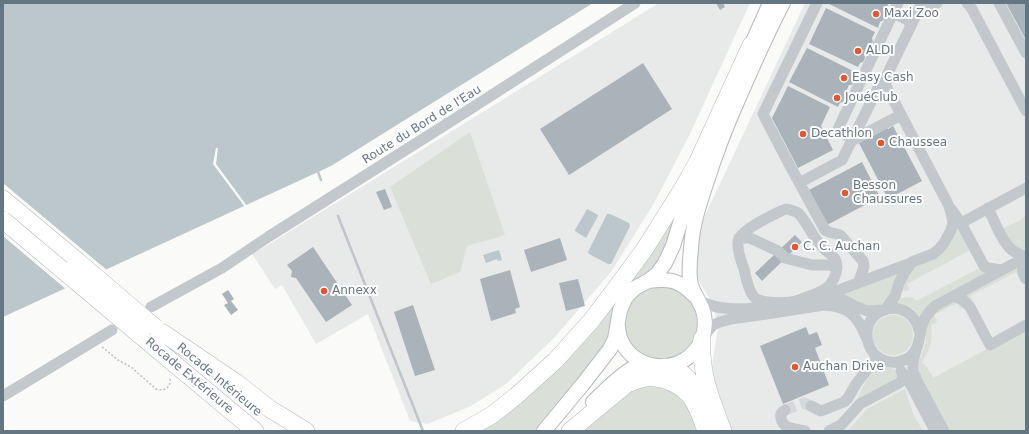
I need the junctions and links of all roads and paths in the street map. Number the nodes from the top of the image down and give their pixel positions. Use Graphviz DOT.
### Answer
graph roads {
  1 [pos="635,3"];
  2 [pos="770,3"];
  3 [pos="783,3"];
  4 [pos="817,3"];
  5 [pos="937,3"];
  6 [pos="999,3"];
  7 [pos="921,5"];
  8 [pos="970,5"];
  9 [pos="896,8"];
  10 [pos="911,26"];
  11 [pos="751,45"];
  12 [pos="1026,54"];
  13 [pos="886,78"];
  14 [pos="891,97"];
  15 [pos="871,102"];
  16 [pos="1026,111"];
  17 [pos="901,115"];
  18 [pos="853,140"];
  19 [pos="799,183"];
  20 [pos="1026,188"];
  21 [pos="3,199"];
  22 [pos="949,206"];
  23 [pos="988,208"];
  24 [pos="3,220"];
  25 [pos="961,222"];
  26 [pos="739,238"];
  27 [pos="1026,257"];
  28 [pos="912,262"];
  29 [pos="837,268"];
  30 [pos="1001,270"];
  31 [pos="1026,279"];
  32 [pos="648,281"];
  33 [pos="858,283"];
  34 [pos="823,296"];
  35 [pos="953,296"];
  36 [pos="696,297"];
  37 [pos="795,301"];
  38 [pos="152,307"];
  39 [pos="884,310"];
  40 [pos="617,323"];
  41 [pos="1026,325"];
  42 [pos="112,330"];
  43 [pos="920,333"];
  44 [pos="152,335"];
  45 [pos="866,337"];
  46 [pos="96,339"];
  47 [pos="702,339"];
  48 [pos="916,350"];
  49 [pos="885,361"];
  50 [pos="657,366"];
  51 [pos="902,372"];
  52 [pos="170,378"];
  53 [pos="3,396"];
  54 [pos="811,406"];
  55 [pos="785,410"];
  56 [pos="239,431"];
  57 [pos="255,431"];
  58 [pos="283,431"];
  59 [pos="306,431"];
  60 [pos="464,431"];
  61 [pos="544,431"];
  62 [pos="565,431"];
  63 [pos="570,431"];
  64 [pos="706,431"];
  65 [pos="712,431"];
  66 [pos="723,431"];
  67 [pos="805,431"];
  68 [pos="829,431"];
  69 [pos="935,431"];
  70 [pos="944,431"];
  1 -- 38 [label="street, Route du Bord de l'Eau"];
  2 -- 11 [label="main road"];
  3 -- 36 [label="main road"];
  4 -- 19 [label="street"];
  5 -- 7 [label="street"];
  6 -- 12 [label="street"];
  7 -- 10 [label="street"];
  8 -- 16 [label="street"];
  9 -- 10 [label="street"];
  9 -- 18 [label="street"];
  10 -- 13 [label="street"];
  11 -- 32 [label="main road"];
  11 -- 60 [label="highway"];
  13 -- 14 [label="street"];
  13 -- 15 [label="street"];
  14 -- 15 [label="street"];
  14 -- 17 [label="street"];
  15 -- 18 [label="street"];
  17 -- 18 [label="street"];
  17 -- 22 [label="street"];
  18 -- 19 [label="street"];
  19 -- 33 [label="street"];
  20 -- 23 [label="street"];
  21 -- 44 [label="highway, bridge"];
  22 -- 25 [label="street"];
  22 -- 28 [label="street"];
  23 -- 25 [label="street"];
  23 -- 27 [label="street"];
  24 -- 44 [label="highway, bridge"];
  25 -- 30 [label="street"];
  26 -- 29 [label="street"];
  26 -- 29 [label="street"];
  26 -- 37 [label="street"];
  27 -- 30 [label="street"];
  27 -- 31 [label="street"];
  28 -- 33 [label="street"];
  28 -- 39 [label="street"];
  29 -- 37 [label="street"];
  30 -- 35 [label="street"];
  32 -- 36 [label="main road"];
  32 -- 40 [label="main road"];
  33 -- 34 [label="street"];
  34 -- 37 [label="street"];
  34 -- 39 [label="street"];
  35 -- 41 [label="street"];
  35 -- 43 [label="street"];
  36 -- 37 [label="street"];
  36 -- 47 [label="main road"];
  39 -- 43 [label="street"];
  39 -- 45 [label="street"];
  40 -- 50 [label="main road"];
  40 -- 61 [label="main road"];
  42 -- 46 [label="street"];
  43 -- 48 [label="street"];
  44 -- 56 [label="highway"];
  44 -- 57 [label="highway, Rocade Extérieure"];
  44 -- 58 [label="highway, Rocade Intérieure"];
  44 -- 59 [label="highway"];
  45 -- 47 [label="street"];
  45 -- 49 [label="street"];
  46 -- 52 [label="path"];
  46 -- 53 [label="street"];
  47 -- 50 [label="main road"];
  47 -- 66 [label="highway"];
  48 -- 49 [label="street"];
  48 -- 70 [label="street"];
  49 -- 51 [label="street"];
  49 -- 54 [label="street"];
  50 -- 62 [label="main road"];
  50 -- 65 [label="highway"];
  51 -- 68 [label="street"];
  51 -- 69 [label="street"];
  55 -- 67 [label="street"];
  63 -- 64 [label="highway"];
}
